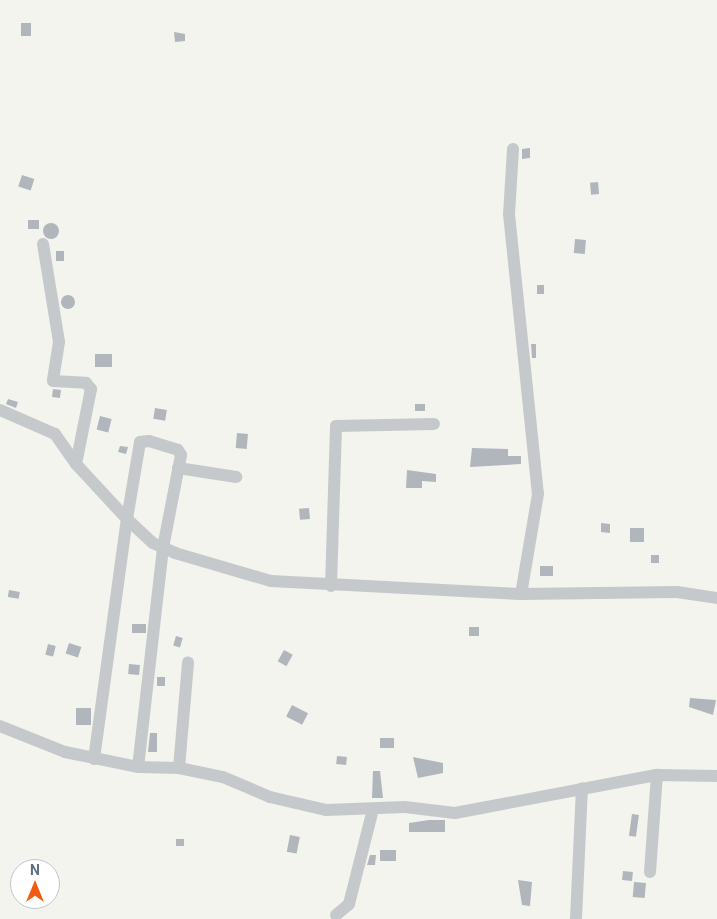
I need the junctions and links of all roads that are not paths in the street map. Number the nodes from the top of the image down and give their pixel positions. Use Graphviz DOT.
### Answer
graph roads {
  1 [pos="513,149"];
  2 [pos="43,244"];
  3 [pos="0,410"];
  4 [pos="434,424"];
  5 [pos="76,464"];
  6 [pos="178,468"];
  7 [pos="236,476"];
  8 [pos="127,519"];
  9 [pos="163,548"];
  10 [pos="332,586"];
  11 [pos="521,594"];
  12 [pos="717,598"];
  13 [pos="188,662"];
  14 [pos="0,726"];
  15 [pos="94,759"];
  16 [pos="138,767"];
  17 [pos="178,768"];
  18 [pos="657,775"];
  19 [pos="717,776"];
  20 [pos="582,788"];
  21 [pos="373,809"];
  22 [pos="650,872"];
  23 [pos="336,915"];
  24 [pos="576,919"];
  1 -- 11 [label="street"];
  2 -- 5 [label="street"];
  3 -- 5 [label="street"];
  4 -- 10 [label="street"];
  5 -- 8 [label="street"];
  6 -- 7 [label="street"];
  6 -- 8 [label="street"];
  6 -- 9 [label="street"];
  8 -- 9 [label="street"];
  8 -- 15 [label="street"];
  9 -- 10 [label="street"];
  9 -- 16 [label="street"];
  10 -- 11 [label="street"];
  11 -- 12 [label="street"];
  13 -- 17 [label="street"];
  14 -- 15 [label="street"];
  15 -- 16 [label="street"];
  16 -- 17 [label="street"];
  17 -- 21 [label="street"];
  18 -- 19 [label="street"];
  18 -- 20 [label="street"];
  18 -- 22 [label="street"];
  20 -- 21 [label="street"];
  20 -- 24 [label="street"];
  21 -- 23 [label="street"];
}
